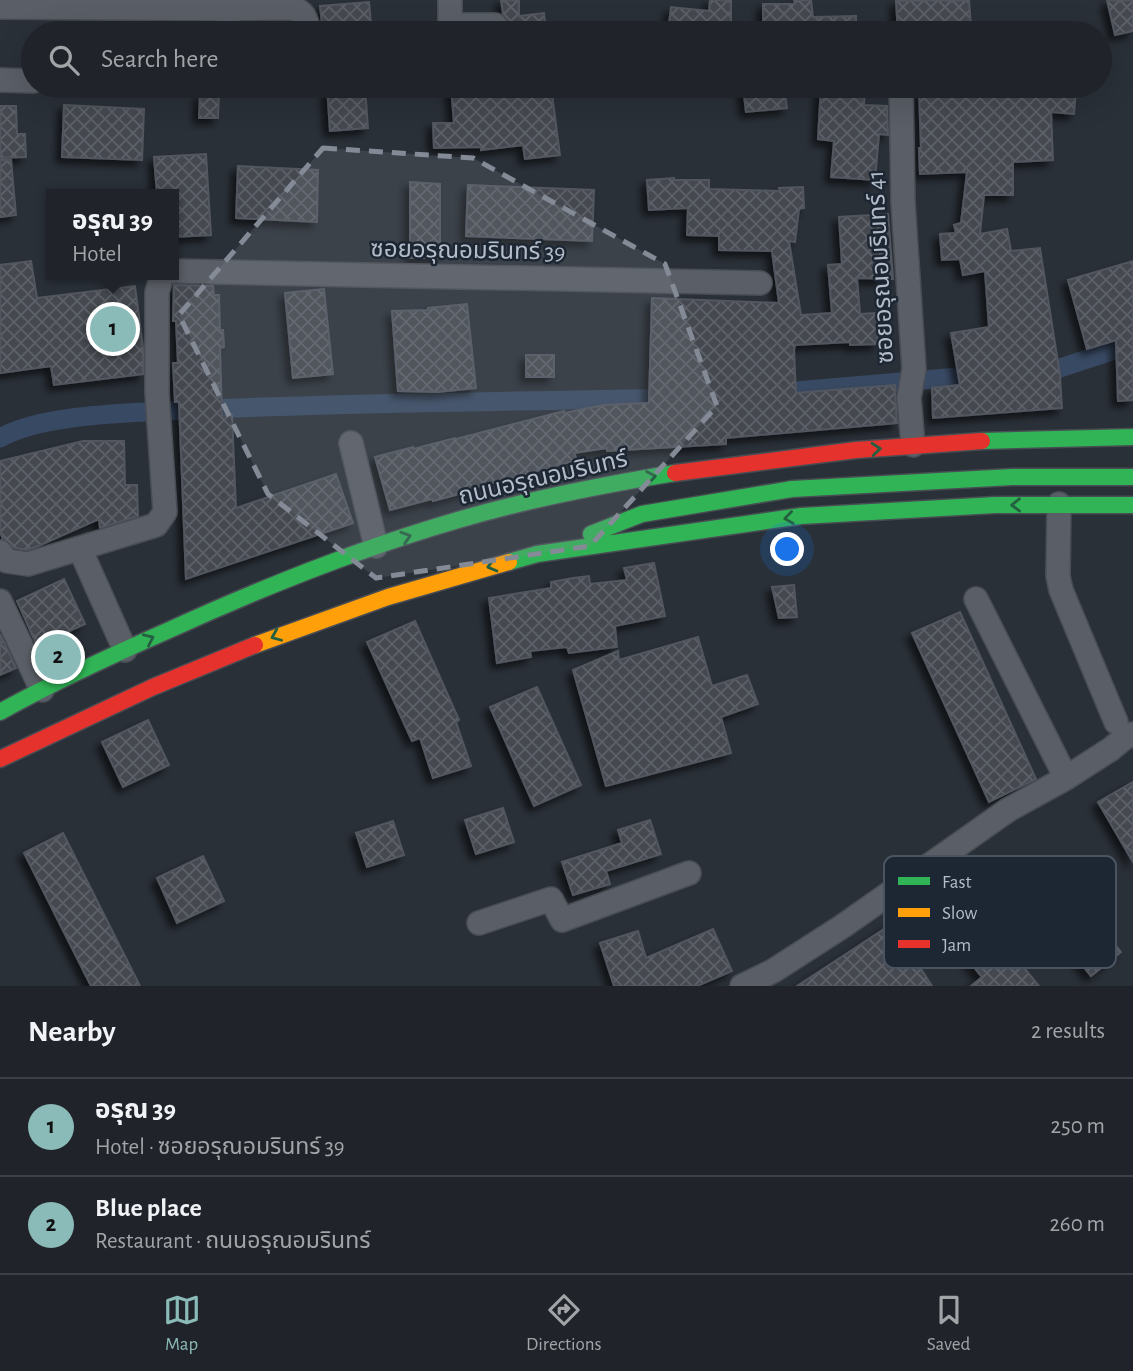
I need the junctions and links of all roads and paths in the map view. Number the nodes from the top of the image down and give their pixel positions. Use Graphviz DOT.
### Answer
graph roads {
  1 [pos="450,0"];
  2 [pos="0,7"];
  3 [pos="228,9"];
  4 [pos="228,21"];
  5 [pos="306,21"];
  6 [pos="451,21"];
  7 [pos="0,80"];
  8 [pos="21,81"];
  9 [pos="901,98"];
  10 [pos="179,271"];
  11 [pos="161,280"];
  12 [pos="760,283"];
  13 [pos="1133,437"];
  14 [pos="351,443"];
  15 [pos="914,445"];
  16 [pos="1133,477"];
  17 [pos="1059,505"];
  18 [pos="1133,505"];
  19 [pos="376,546"];
  20 [pos="80,549"];
  21 [pos="0,552"];
  22 [pos="537,554"];
  23 [pos="976,599"];
  24 [pos="0,601"];
  25 [pos="125,650"];
  26 [pos="42,691"];
  27 [pos="1,711"];
  28 [pos="1124,728"];
  29 [pos="62,730"];
  30 [pos="0,759"];
  31 [pos="0,772"];
  32 [pos="1066,778"];
  33 [pos="943,856"];
  34 [pos="689,873"];
  35 [pos="884,897"];
  36 [pos="479,923"];
  37 [pos="779,978"];
  38 [pos="742,986"];
  1 -- 6 [label="street"];
  2 -- 3 [label="street"];
  3 -- 4 [label="street"];
  3 -- 5 [label="street"];
  7 -- 8 [label="street"];
  9 -- 15 [label="street, ซอยอรุณอมรินทร์ 41"];
  10 -- 12 [label="street, ซอยอรุณอมรินทร์ 39"];
  11 -- 20 [label="street"];
  13 -- 15 [label="main road, ถนนอรุณอมรินทร์"];
  14 -- 19 [label="street"];
  19 -- 15 [label="main road, ถนนอรุณอมรินทร์, one-way"];
  16 -- 22 [label="main road"];
  17 -- 18 [label="main road"];
  17 -- 22 [label="main road, one-way"];
  17 -- 28 [label="street"];
  25 -- 19 [label="main road, ถนนอรุณอมรินทร์, one-way"];
  20 -- 21 [label="street"];
  20 -- 25 [label="street"];
  22 -- 29 [label="main road, one-way"];
  23 -- 32 [label="street"];
  24 -- 26 [label="street"];
  25 -- 26 [label="main road, ถนนอรุณอมรินทร์"];
  26 -- 27 [label="main road, ถนนอรุณอมรินทร์"];
  28 -- 32 [label="street"];
  29 -- 30 [label="main road"];
  29 -- 31 [label="main road"];
  32 -- 33 [label="street"];
  34 -- 36 [label="street"];
  35 -- 37 [label="street"];
  37 -- 38 [label="street"];
}
